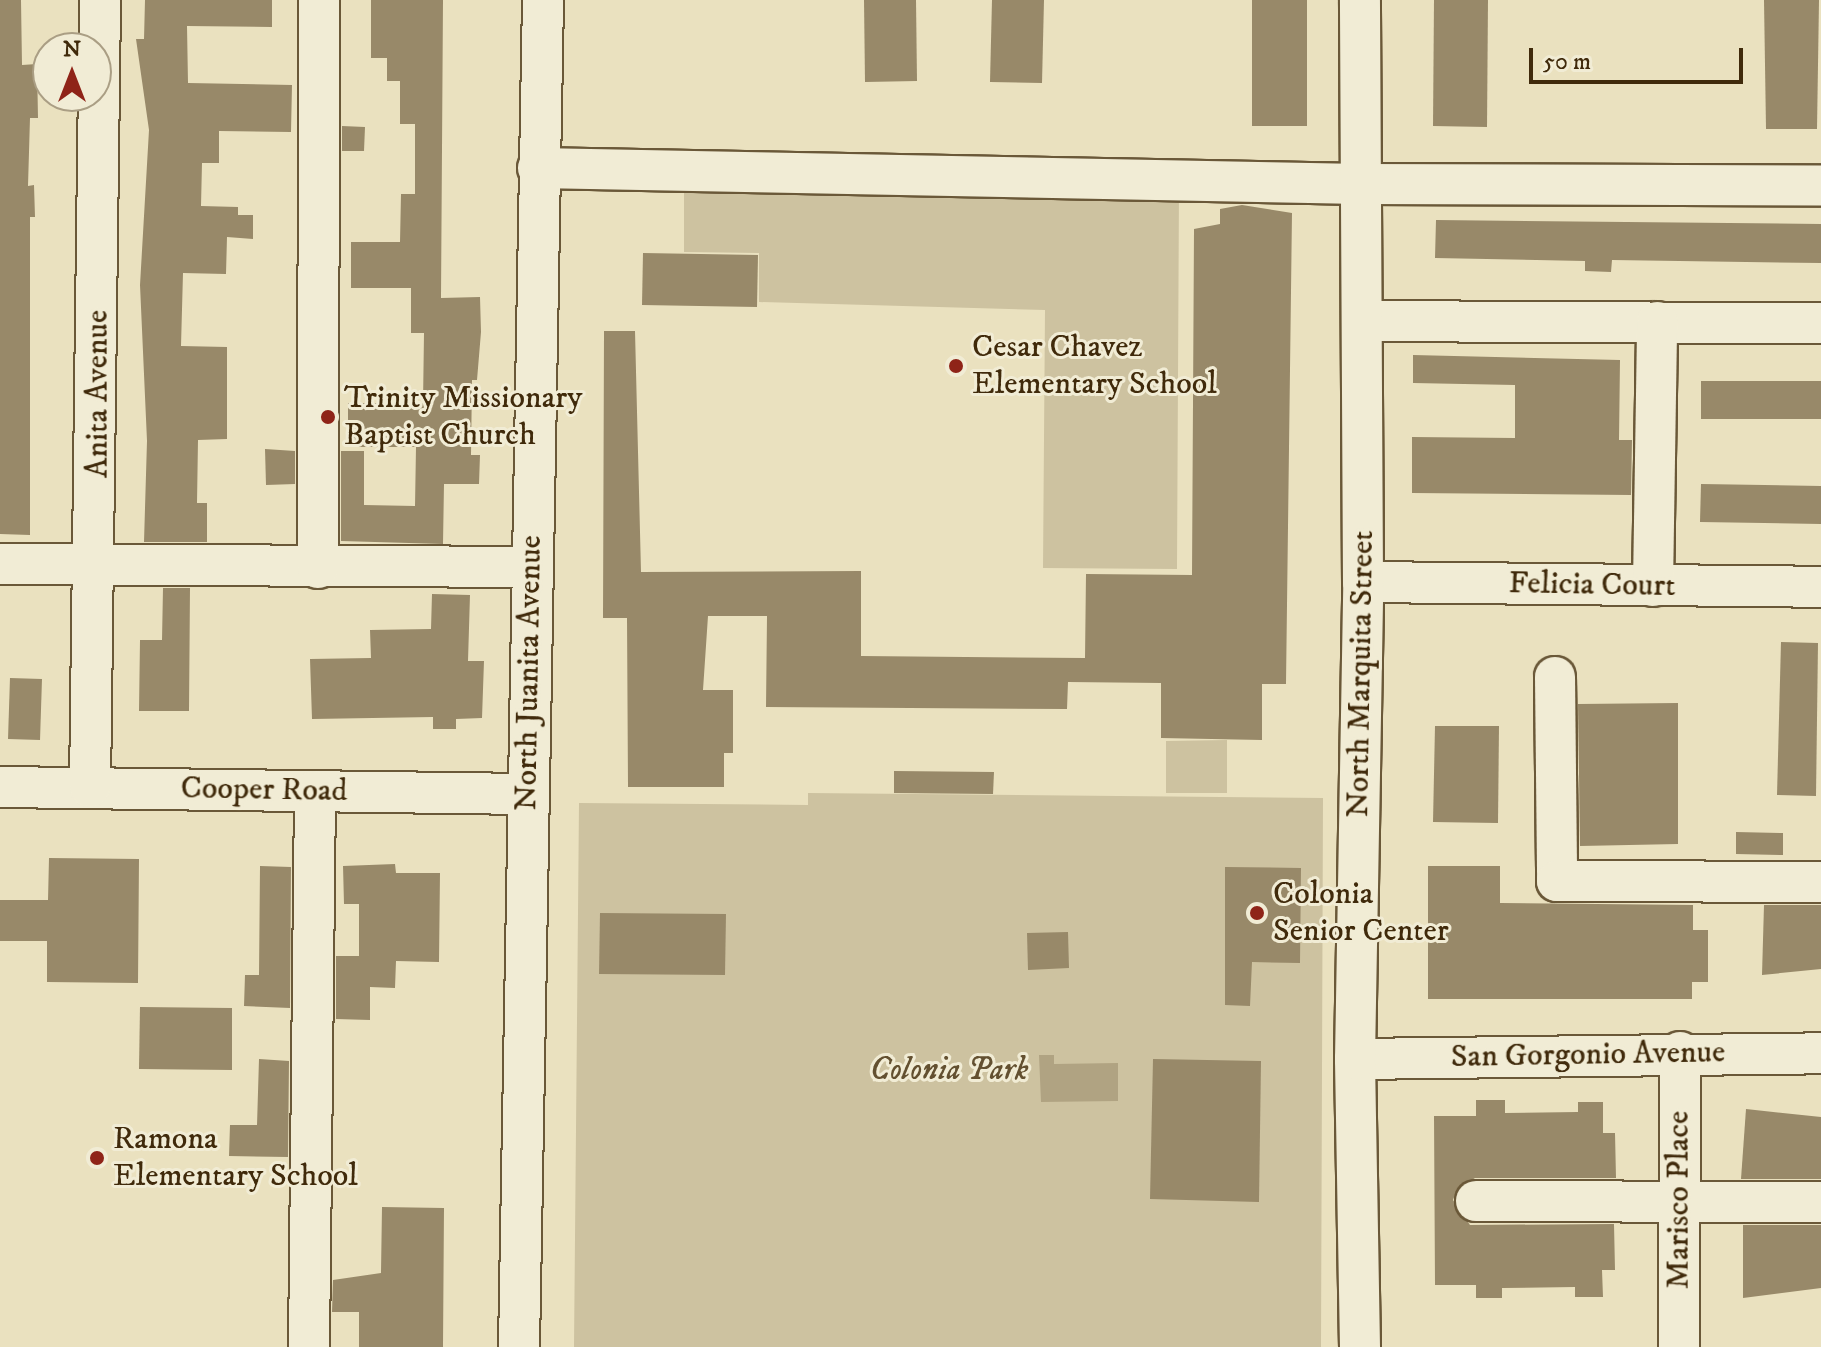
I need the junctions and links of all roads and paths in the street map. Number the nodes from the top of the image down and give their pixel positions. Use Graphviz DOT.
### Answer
graph roads {
  1 [pos="100,0"];
  2 [pos="319,0"];
  3 [pos="543,0"];
  4 [pos="1360,0"];
  5 [pos="538,168"];
  6 [pos="1361,184"];
  7 [pos="1821,186"];
  8 [pos="1363,321"];
  9 [pos="1657,322"];
  10 [pos="1821,323"];
  11 [pos="0,564"];
  12 [pos="97,564"];
  13 [pos="530,567"];
  14 [pos="318,568"];
  15 [pos="1363,582"];
  16 [pos="1653,586"];
  17 [pos="1821,587"];
  18 [pos="1555,677"];
  19 [pos="0,787"];
  20 [pos="90,787"];
  21 [pos="315,791"];
  22 [pos="527,794"];
  23 [pos="1821,882"];
  24 [pos="1680,1052"];
  25 [pos="1821,1053"];
  26 [pos="1355,1059"];
  27 [pos="1476,1201"];
  28 [pos="1679,1202"];
  29 [pos="1821,1202"];
  30 [pos="309,1347"];
  31 [pos="519,1347"];
  32 [pos="1360,1347"];
  33 [pos="1679,1347"];
  1 -- 12 [label="street, Anita Avenue"];
  2 -- 14 [label="street"];
  3 -- 5 [label="street, North Juanita Avenue"];
  4 -- 6 [label="street, North Marquita Street"];
  5 -- 6 [label="street"];
  5 -- 13 [label="street, North Juanita Avenue"];
  6 -- 7 [label="street"];
  6 -- 8 [label="street, North Marquita Street"];
  8 -- 9 [label="street"];
  8 -- 15 [label="street, North Marquita Street"];
  9 -- 10 [label="street"];
  9 -- 16 [label="street"];
  11 -- 12 [label="street"];
  12 -- 14 [label="street"];
  12 -- 20 [label="street, Anita Avenue"];
  13 -- 14 [label="street"];
  13 -- 22 [label="street, North Juanita Avenue"];
  15 -- 16 [label="street, Felicia Court"];
  15 -- 26 [label="street, North Marquita Street"];
  16 -- 17 [label="street, Felicia Court"];
  18 -- 23 [label="street"];
  19 -- 20 [label="street, Cooper Road"];
  20 -- 21 [label="street, Cooper Road"];
  21 -- 22 [label="street, Cooper Road"];
  21 -- 30 [label="street"];
  22 -- 31 [label="street, North Juanita Avenue"];
  24 -- 25 [label="street, San Gorgonio Avenue"];
  24 -- 26 [label="street, San Gorgonio Avenue"];
  24 -- 28 [label="street, Marisco Place"];
  26 -- 32 [label="street, North Marquita Street"];
  27 -- 28 [label="street"];
  28 -- 29 [label="street"];
  28 -- 33 [label="street, Marisco Place"];
}
